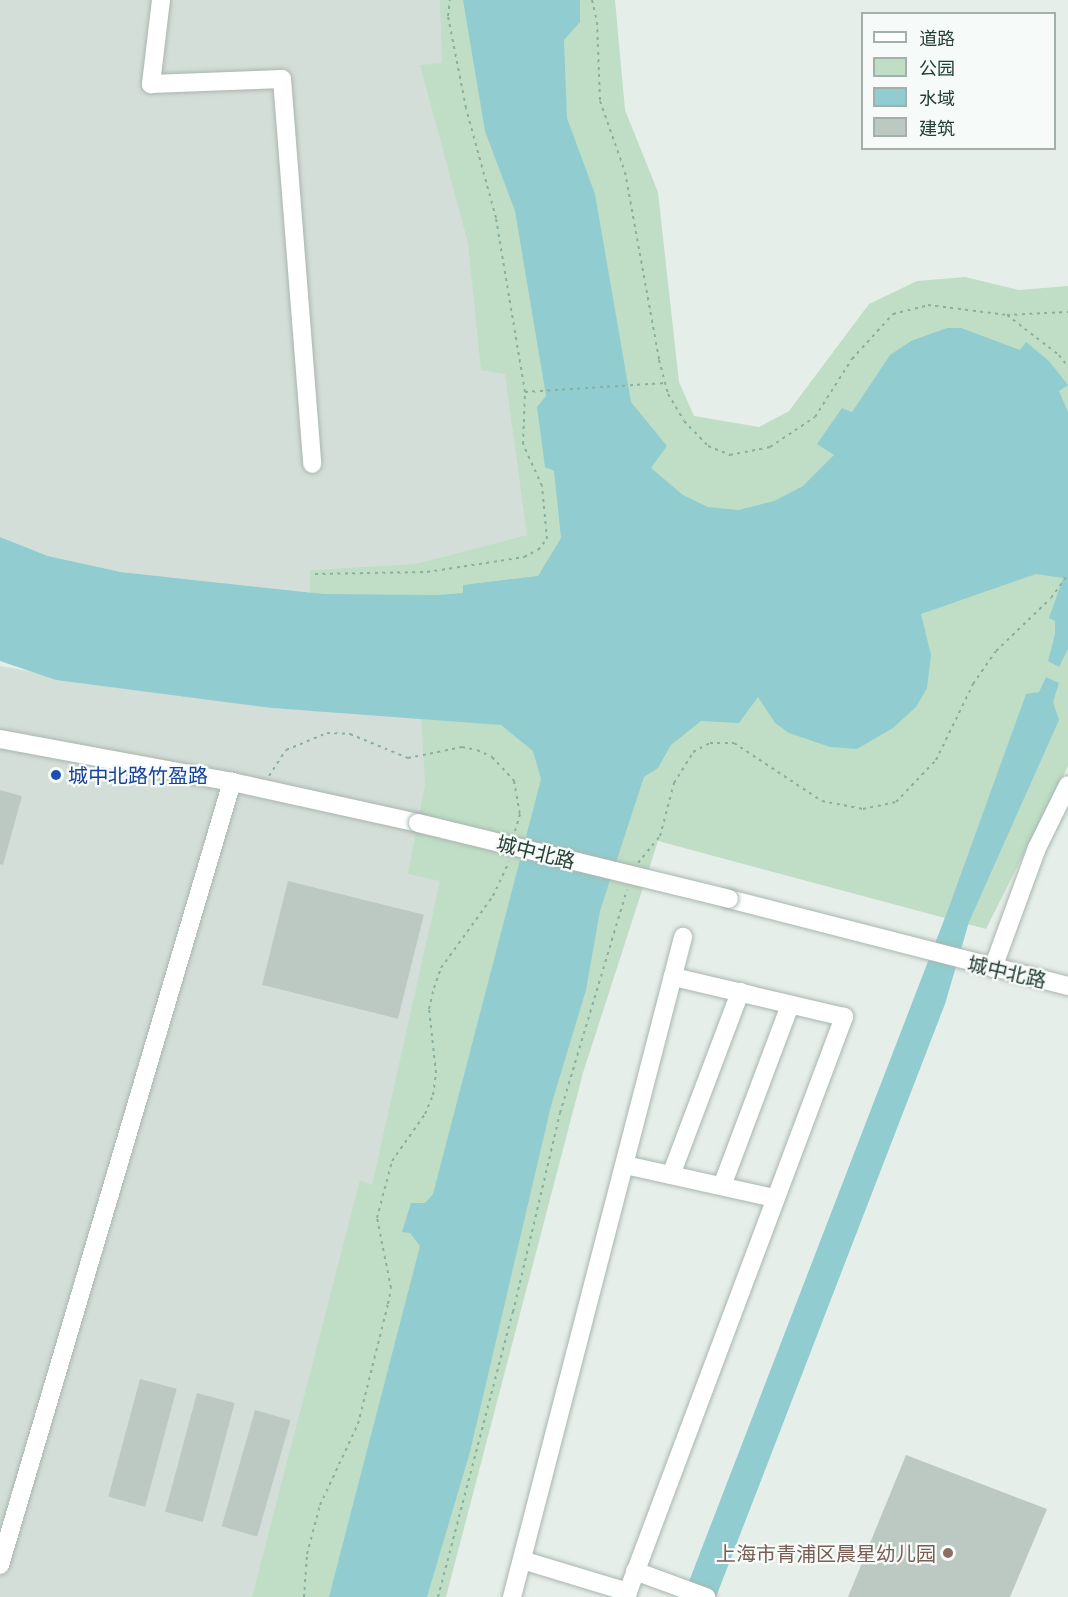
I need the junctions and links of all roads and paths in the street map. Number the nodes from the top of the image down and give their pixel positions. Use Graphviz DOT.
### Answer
graph roads {
  1 [pos="161,0"];
  2 [pos="450,0"];
  3 [pos="592,0"];
  4 [pos="1068,312"];
  5 [pos="1007,315"];
  6 [pos="1068,367"];
  7 [pos="665,383"];
  8 [pos="525,392"];
  9 [pos="312,464"];
  10 [pos="315,574"];
  11 [pos="1068,575"];
  12 [pos="1051,598"];
  13 [pos="0,739"];
  14 [pos="232,782"];
  15 [pos="1068,785"];
  16 [pos="262,789"];
  17 [pos="514,835"];
  18 [pos="510,857"];
  19 [pos="683,937"];
  20 [pos="986,967"];
  21 [pos="673,976"];
  22 [pos="1068,986"];
  23 [pos="740,992"];
  24 [pos="790,1005"];
  25 [pos="625,1165"];
  26 [pos="671,1175"];
  27 [pos="722,1186"];
  28 [pos="774,1198"];
  29 [pos="522,1560"];
  30 [pos="0,1565"];
  31 [pos="635,1571"];
  32 [pos="627,1594"];
  33 [pos="304,1597"];
  34 [pos="512,1597"];
  35 [pos="706,1597"];
  1 -- 9 [label="street"];
  2 -- 8 [label="path"];
  3 -- 7 [label="path"];
  4 -- 5 [label="path"];
  5 -- 6 [label="path"];
  5 -- 7 [label="path"];
  7 -- 8 [label="path"];
  8 -- 10 [label="path"];
  11 -- 12 [label="path"];
  13 -- 14 [label="street, 城中北路"];
  14 -- 16 [label="street, 城中北路"];
  14 -- 30 [label="street"];
  15 -- 20 [label="street"];
  16 -- 17 [label="path"];
  16 -- 20 [label="street, 城中北路, bridge"];
  18 -- 33 [label="path"];
  19 -- 21 [label="street"];
  20 -- 22 [label="street, 城中北路"];
  21 -- 23 [label="street"];
  21 -- 25 [label="street"];
  23 -- 24 [label="street"];
  23 -- 26 [label="street"];
  24 -- 27 [label="street"];
  24 -- 28 [label="street"];
  25 -- 26 [label="street"];
  25 -- 29 [label="street"];
  26 -- 27 [label="street"];
  27 -- 28 [label="street"];
  28 -- 31 [label="street"];
  29 -- 32 [label="street"];
  29 -- 34 [label="street"];
  31 -- 32 [label="street"];
  31 -- 35 [label="street"];
}
